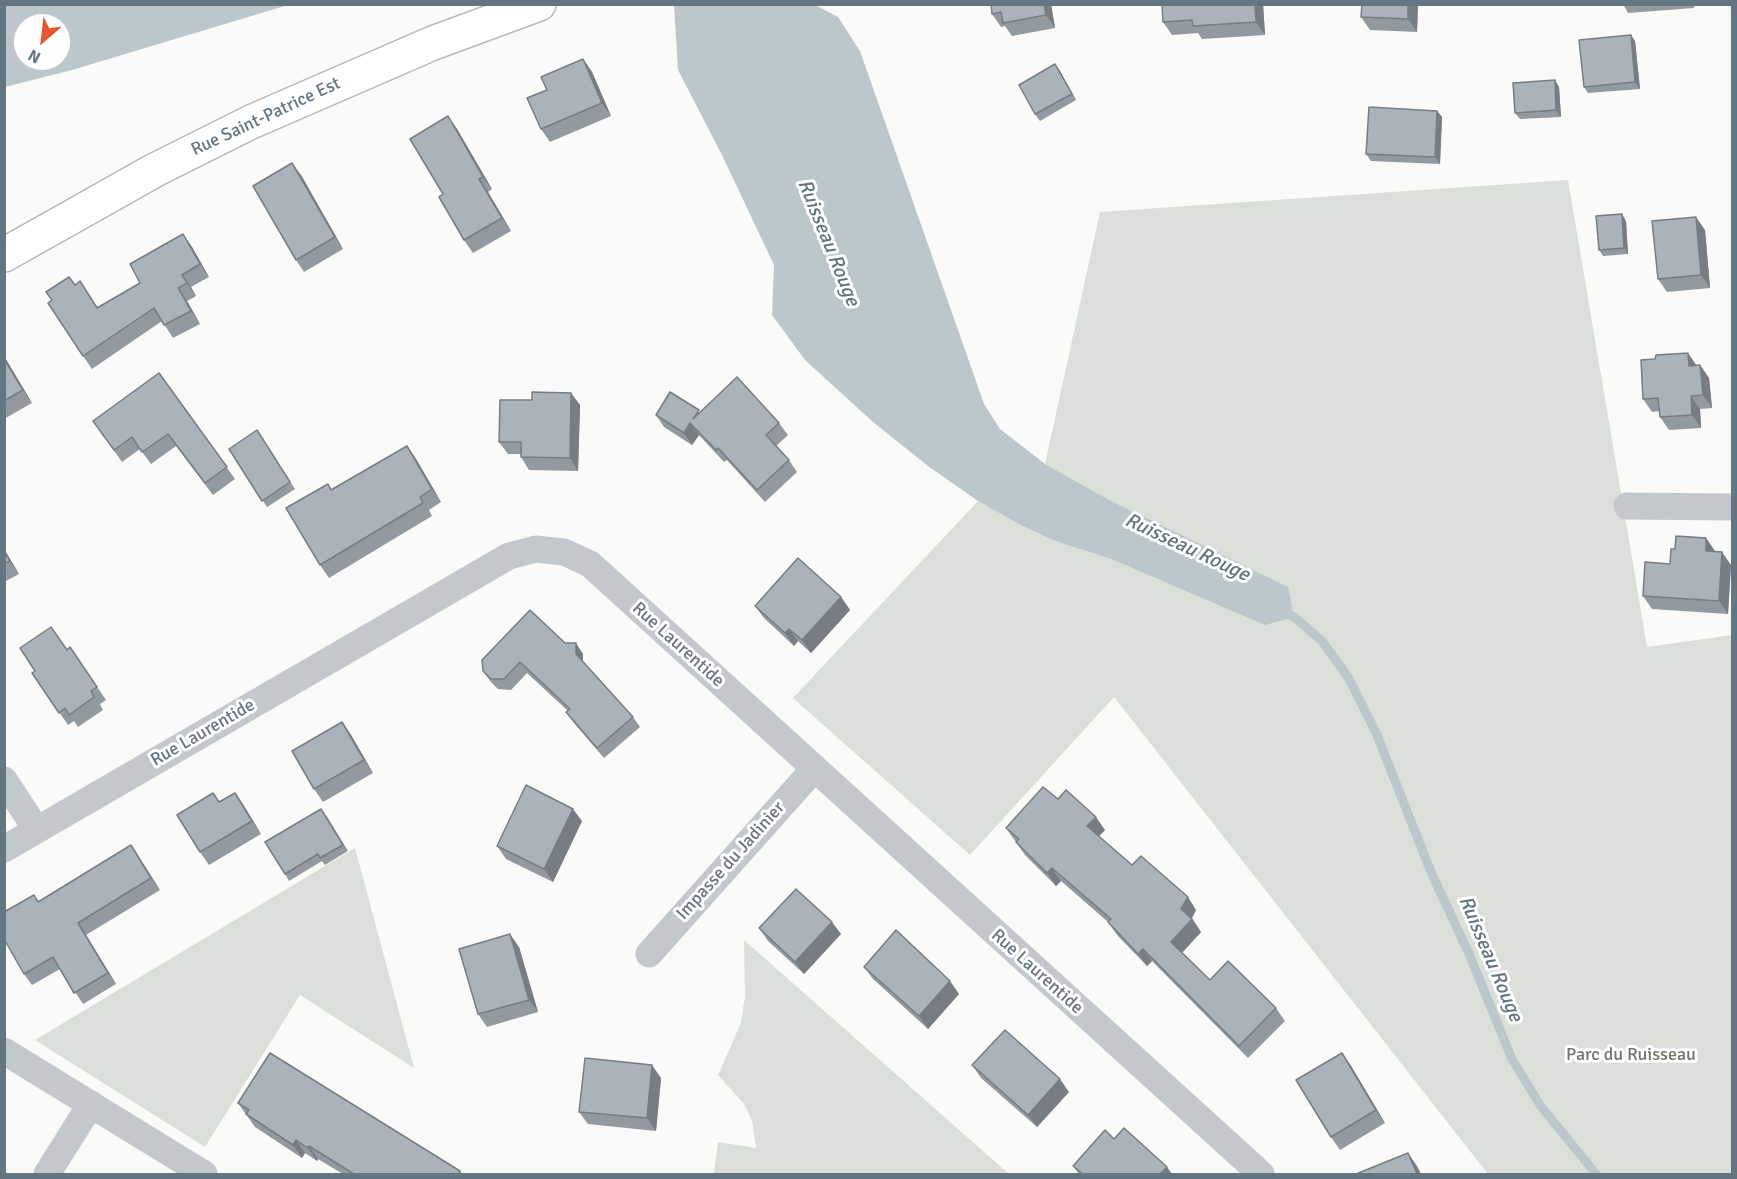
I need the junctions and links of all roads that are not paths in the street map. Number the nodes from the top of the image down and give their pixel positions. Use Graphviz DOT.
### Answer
graph roads {
  1 [pos="539,4"];
  2 [pos="4,255"];
  3 [pos="1628,506"];
  4 [pos="1732,507"];
  5 [pos="814,769"];
  6 [pos="4,780"];
  7 [pos="36,829"];
  8 [pos="4,849"];
  9 [pos="649,954"];
  10 [pos="4,1051"];
  11 [pos="91,1104"];
  12 [pos="47,1174"];
  13 [pos="204,1174"];
  14 [pos="1261,1174"];
  1 -- 2 [label="street, Rue Saint-Patrice Est"];
  3 -- 4 [label="street"];
  5 -- 7 [label="street, Rue Laurentide"];
  5 -- 9 [label="street, Impasse du Jadinier"];
  5 -- 14 [label="street, Rue Laurentide"];
  6 -- 7 [label="street"];
  7 -- 8 [label="street, Rue Laurentide"];
  10 -- 11 [label="street"];
  11 -- 12 [label="street"];
  11 -- 13 [label="street"];
}
